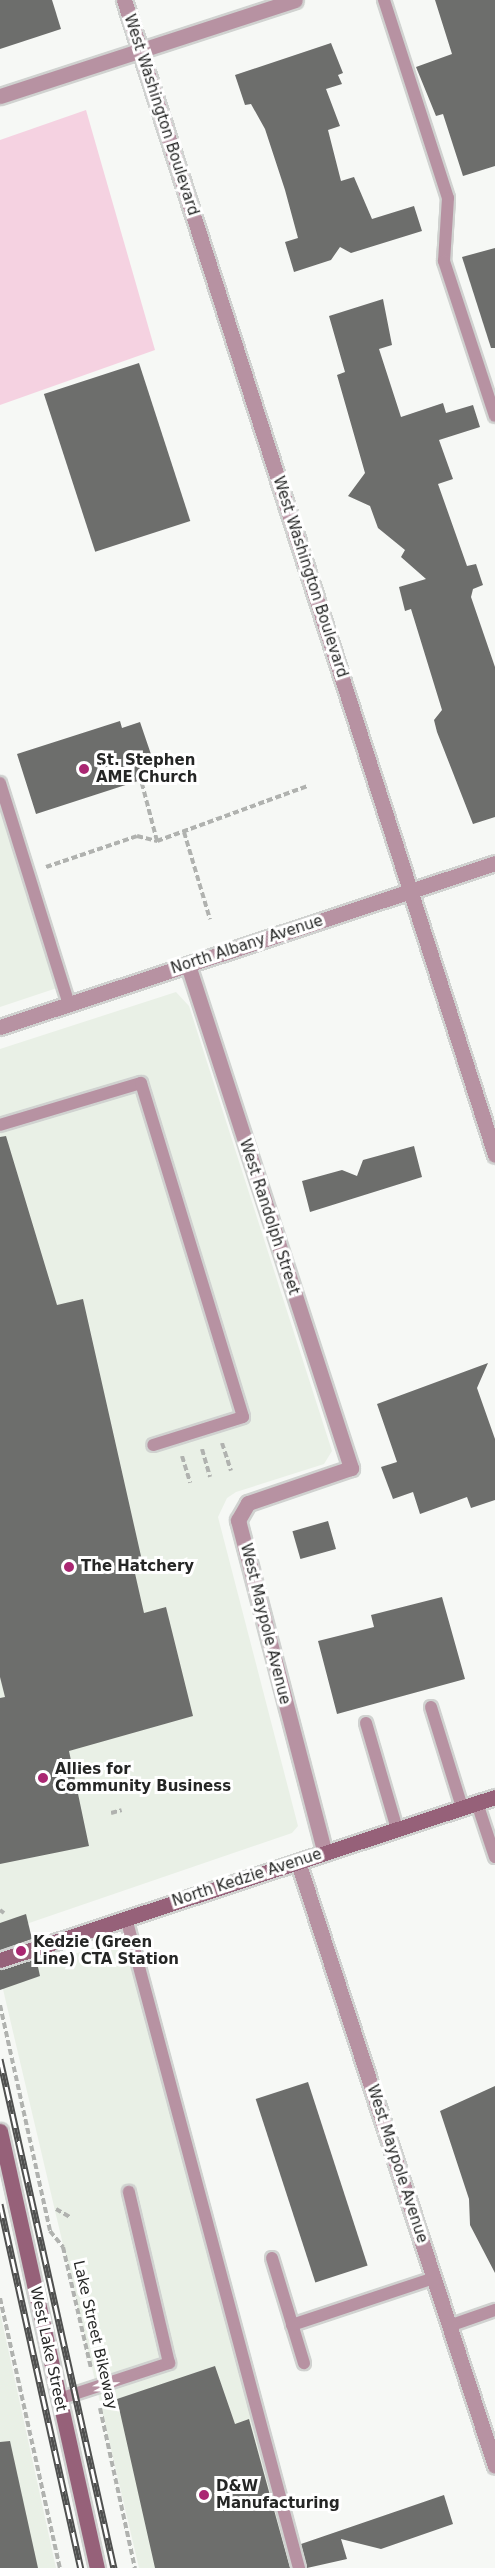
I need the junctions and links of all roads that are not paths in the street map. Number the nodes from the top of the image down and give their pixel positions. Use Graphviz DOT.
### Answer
graph roads {
  1 [pos="124,0"];
  2 [pos="295,0"];
  3 [pos="384,0"];
  4 [pos="140,50"];
  5 [pos="0,96"];
  6 [pos="495,416"];
  7 [pos="0,783"];
  8 [pos="495,863"];
  9 [pos="410,891"];
  10 [pos="188,965"];
  11 [pos="69,1004"];
  12 [pos="0,1027"];
  13 [pos="0,1125"];
  14 [pos="495,1155"];
  15 [pos="153,1445"];
  16 [pos="351,1468"];
  17 [pos="432,1707"];
  18 [pos="366,1723"];
  19 [pos="495,1797"];
  20 [pos="477,1803"];
  21 [pos="462,1807"];
  22 [pos="397,1829"];
  23 [pos="325,1853"];
  24 [pos="495,1857"];
  25 [pos="298,1862"];
  26 [pos="126,1918"];
  27 [pos="0,1960"];
  28 [pos="0,2131"];
  29 [pos="129,2192"];
  30 [pos="272,2258"];
  31 [pos="434,2278"];
  32 [pos="495,2310"];
  33 [pos="292,2325"];
  34 [pos="449,2326"];
  35 [pos="304,2363"];
  36 [pos="59,2399"];
  37 [pos="495,2466"];
  38 [pos="97,2568"];
  39 [pos="299,2568"];
  1 -- 4 [label="street, West Washington Boulevard"];
  2 -- 4 [label="street"];
  3 -- 6 [label="lane"];
  4 -- 5 [label="street"];
  4 -- 9 [label="street, West Washington Boulevard"];
  7 -- 11 [label="lane"];
  8 -- 9 [label="street, North Albany Avenue"];
  9 -- 10 [label="street, North Albany Avenue"];
  9 -- 14 [label="street, West Washington Boulevard"];
  10 -- 11 [label="street, North Albany Avenue"];
  10 -- 16 [label="street, West Randolph Street"];
  11 -- 12 [label="street, North Albany Avenue"];
  13 -- 15 [label="lane"];
  16 -- 23 [label="street, West Maypole Avenue"];
  17 -- 21 [label="lane"];
  18 -- 22 [label="lane"];
  19 -- 20 [label="main road, North Kedzie Avenue"];
  20 -- 21 [label="main road, North Kedzie Avenue"];
  20 -- 24 [label="lane"];
  21 -- 22 [label="main road, North Kedzie Avenue"];
  22 -- 23 [label="main road, North Kedzie Avenue"];
  23 -- 25 [label="main road, North Kedzie Avenue"];
  25 -- 26 [label="main road, North Kedzie Avenue"];
  25 -- 31 [label="street, West Maypole Avenue"];
  26 -- 27 [label="main road, North Kedzie Avenue"];
  26 -- 39 [label="lane"];
  28 -- 36 [label="main road, West Lake Street"];
  29 -- 36 [label="lane"];
  30 -- 33 [label="lane"];
  31 -- 33 [label="lane"];
  31 -- 34 [label="street, West Maypole Avenue"];
  32 -- 34 [label="lane"];
  33 -- 35 [label="lane"];
  34 -- 37 [label="street, West Maypole Avenue"];
  36 -- 38 [label="main road, West Lake Street"];
}
